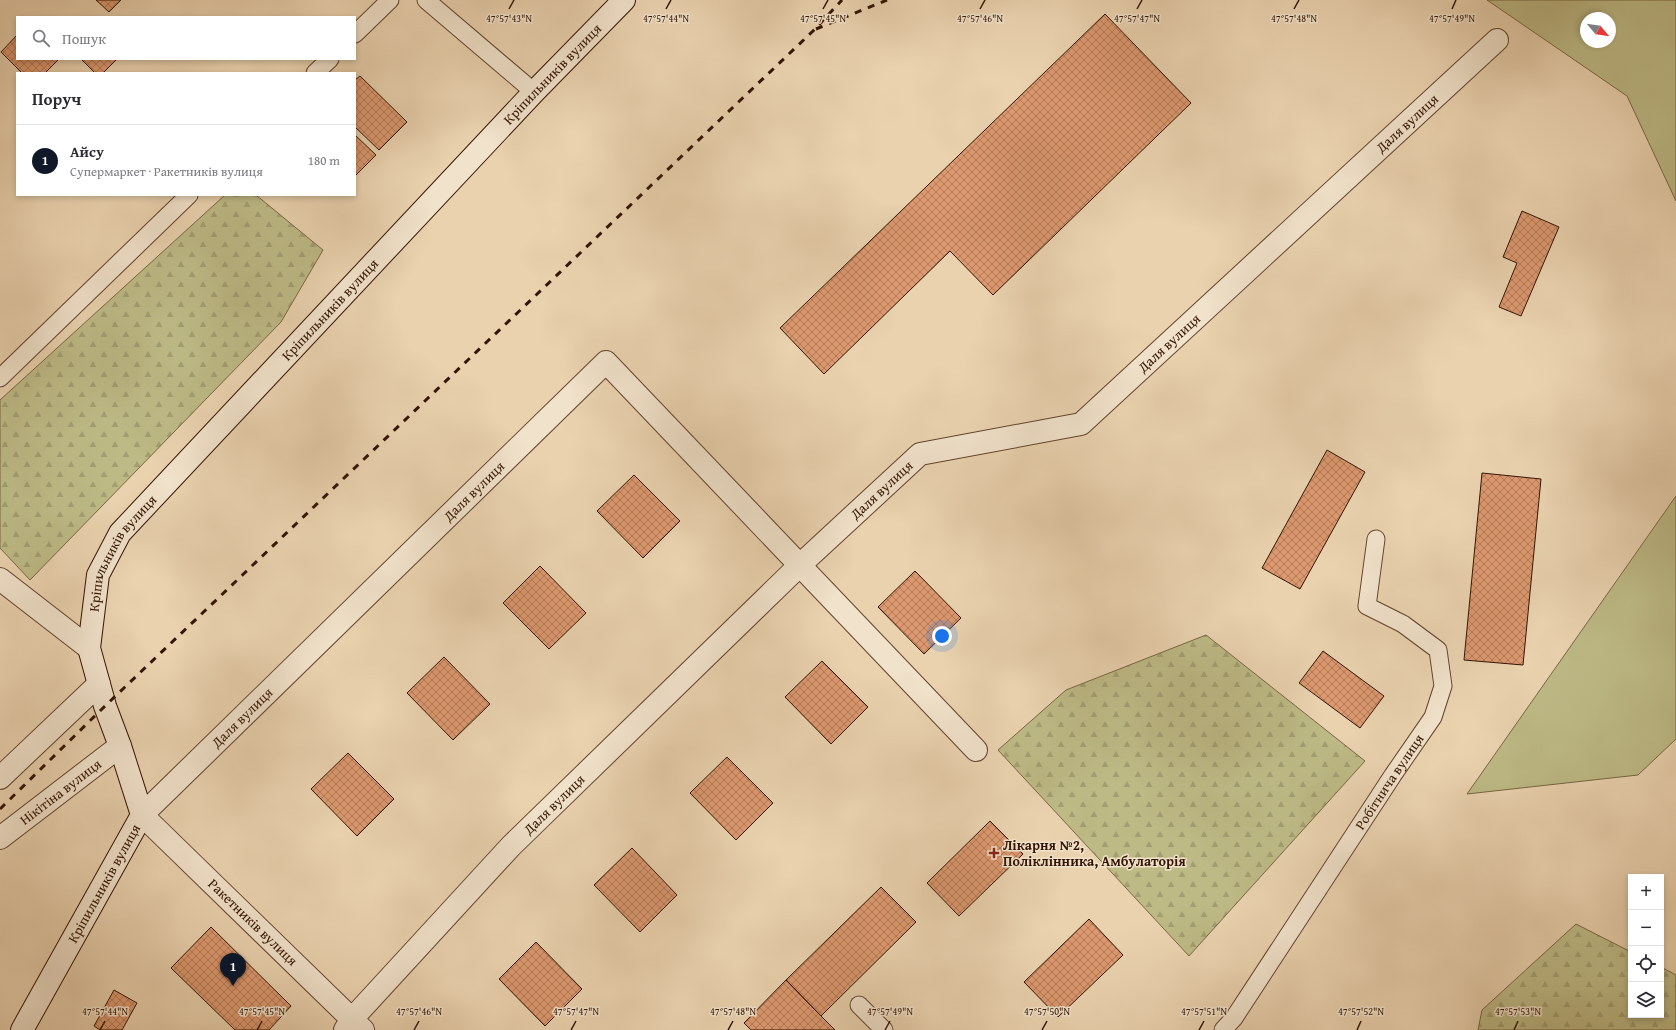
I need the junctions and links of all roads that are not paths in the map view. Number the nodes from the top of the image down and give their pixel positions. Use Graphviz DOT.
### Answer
graph roads {
  1 [pos="390,0"];
  2 [pos="426,0"];
  3 [pos="624,0"];
  4 [pos="356,33"];
  5 [pos="1497,40"];
  6 [pos="329,60"];
  7 [pos="316,72"];
  8 [pos="534,92"];
  9 [pos="188,196"];
  10 [pos="0,378"];
  11 [pos="1376,539"];
  12 [pos="800,565"];
  13 [pos="0,579"];
  14 [pos="90,648"];
  15 [pos="99,684"];
  16 [pos="120,746"];
  17 [pos="976,750"];
  18 [pos="0,778"];
  19 [pos="142,815"];
  20 [pos="0,838"];
  21 [pos="859,1005"];
  22 [pos="354,1026"];
  23 [pos="22,1030"];
  24 [pos="884,1030"];
  25 [pos="1223,1030"];
  1 -- 4 [label="lane"];
  2 -- 8 [label="lane"];
  3 -- 8 [label="street, Кріпильників вулиця"];
  5 -- 12 [label="street, Даля вулиця"];
  6 -- 7 [label="lane"];
  8 -- 14 [label="street, Кріпильників вулиця"];
  9 -- 10 [label="lane"];
  11 -- 25 [label="lane, Робітнича вулиця"];
  12 -- 17 [label="street, Даля вулиця"];
  12 -- 19 [label="street, Даля вулиця"];
  12 -- 22 [label="street, Даля вулиця"];
  13 -- 14 [label="street"];
  14 -- 15 [label="street, Кріпильників вулиця"];
  15 -- 16 [label="street, Кріпильників вулиця"];
  15 -- 18 [label="street"];
  16 -- 19 [label="street, Кріпильників вулиця"];
  16 -- 20 [label="street, Нікітіна вулиця"];
  19 -- 22 [label="street, Ракетників вулиця"];
  19 -- 23 [label="street, Кріпильників вулиця"];
  21 -- 24 [label="lane"];
}
